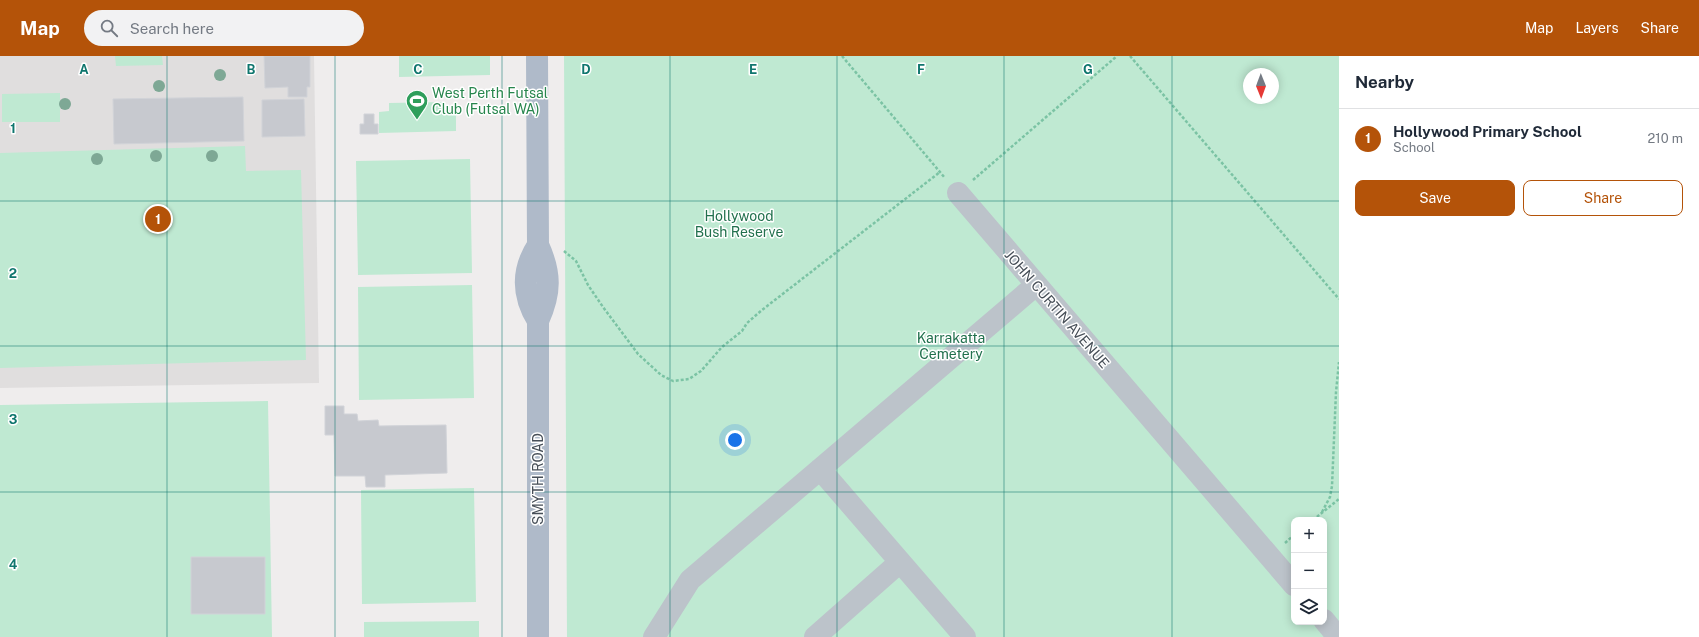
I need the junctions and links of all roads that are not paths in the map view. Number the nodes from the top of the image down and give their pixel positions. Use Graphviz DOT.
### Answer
graph roads {
  1 [pos="537,56"];
  2 [pos="958,193"];
  3 [pos="1036,285"];
  4 [pos="820,469"];
  5 [pos="900,562"];
  6 [pos="1291,582"];
  7 [pos="1327,624"];
  8 [pos="538,637"];
  9 [pos="654,637"];
  10 [pos="815,637"];
  11 [pos="965,637"];
  12 [pos="1338,637"];
  1 -- 8 [label="main road, SMYTH ROAD"];
  2 -- 3 [label="lane, JOHN CURTIN AVENUE"];
  3 -- 4 [label="lane"];
  3 -- 6 [label="lane, JOHN CURTIN AVENUE"];
  4 -- 5 [label="lane"];
  4 -- 9 [label="lane"];
  5 -- 10 [label="lane"];
  5 -- 11 [label="lane"];
  7 -- 12 [label="lane"];
}
